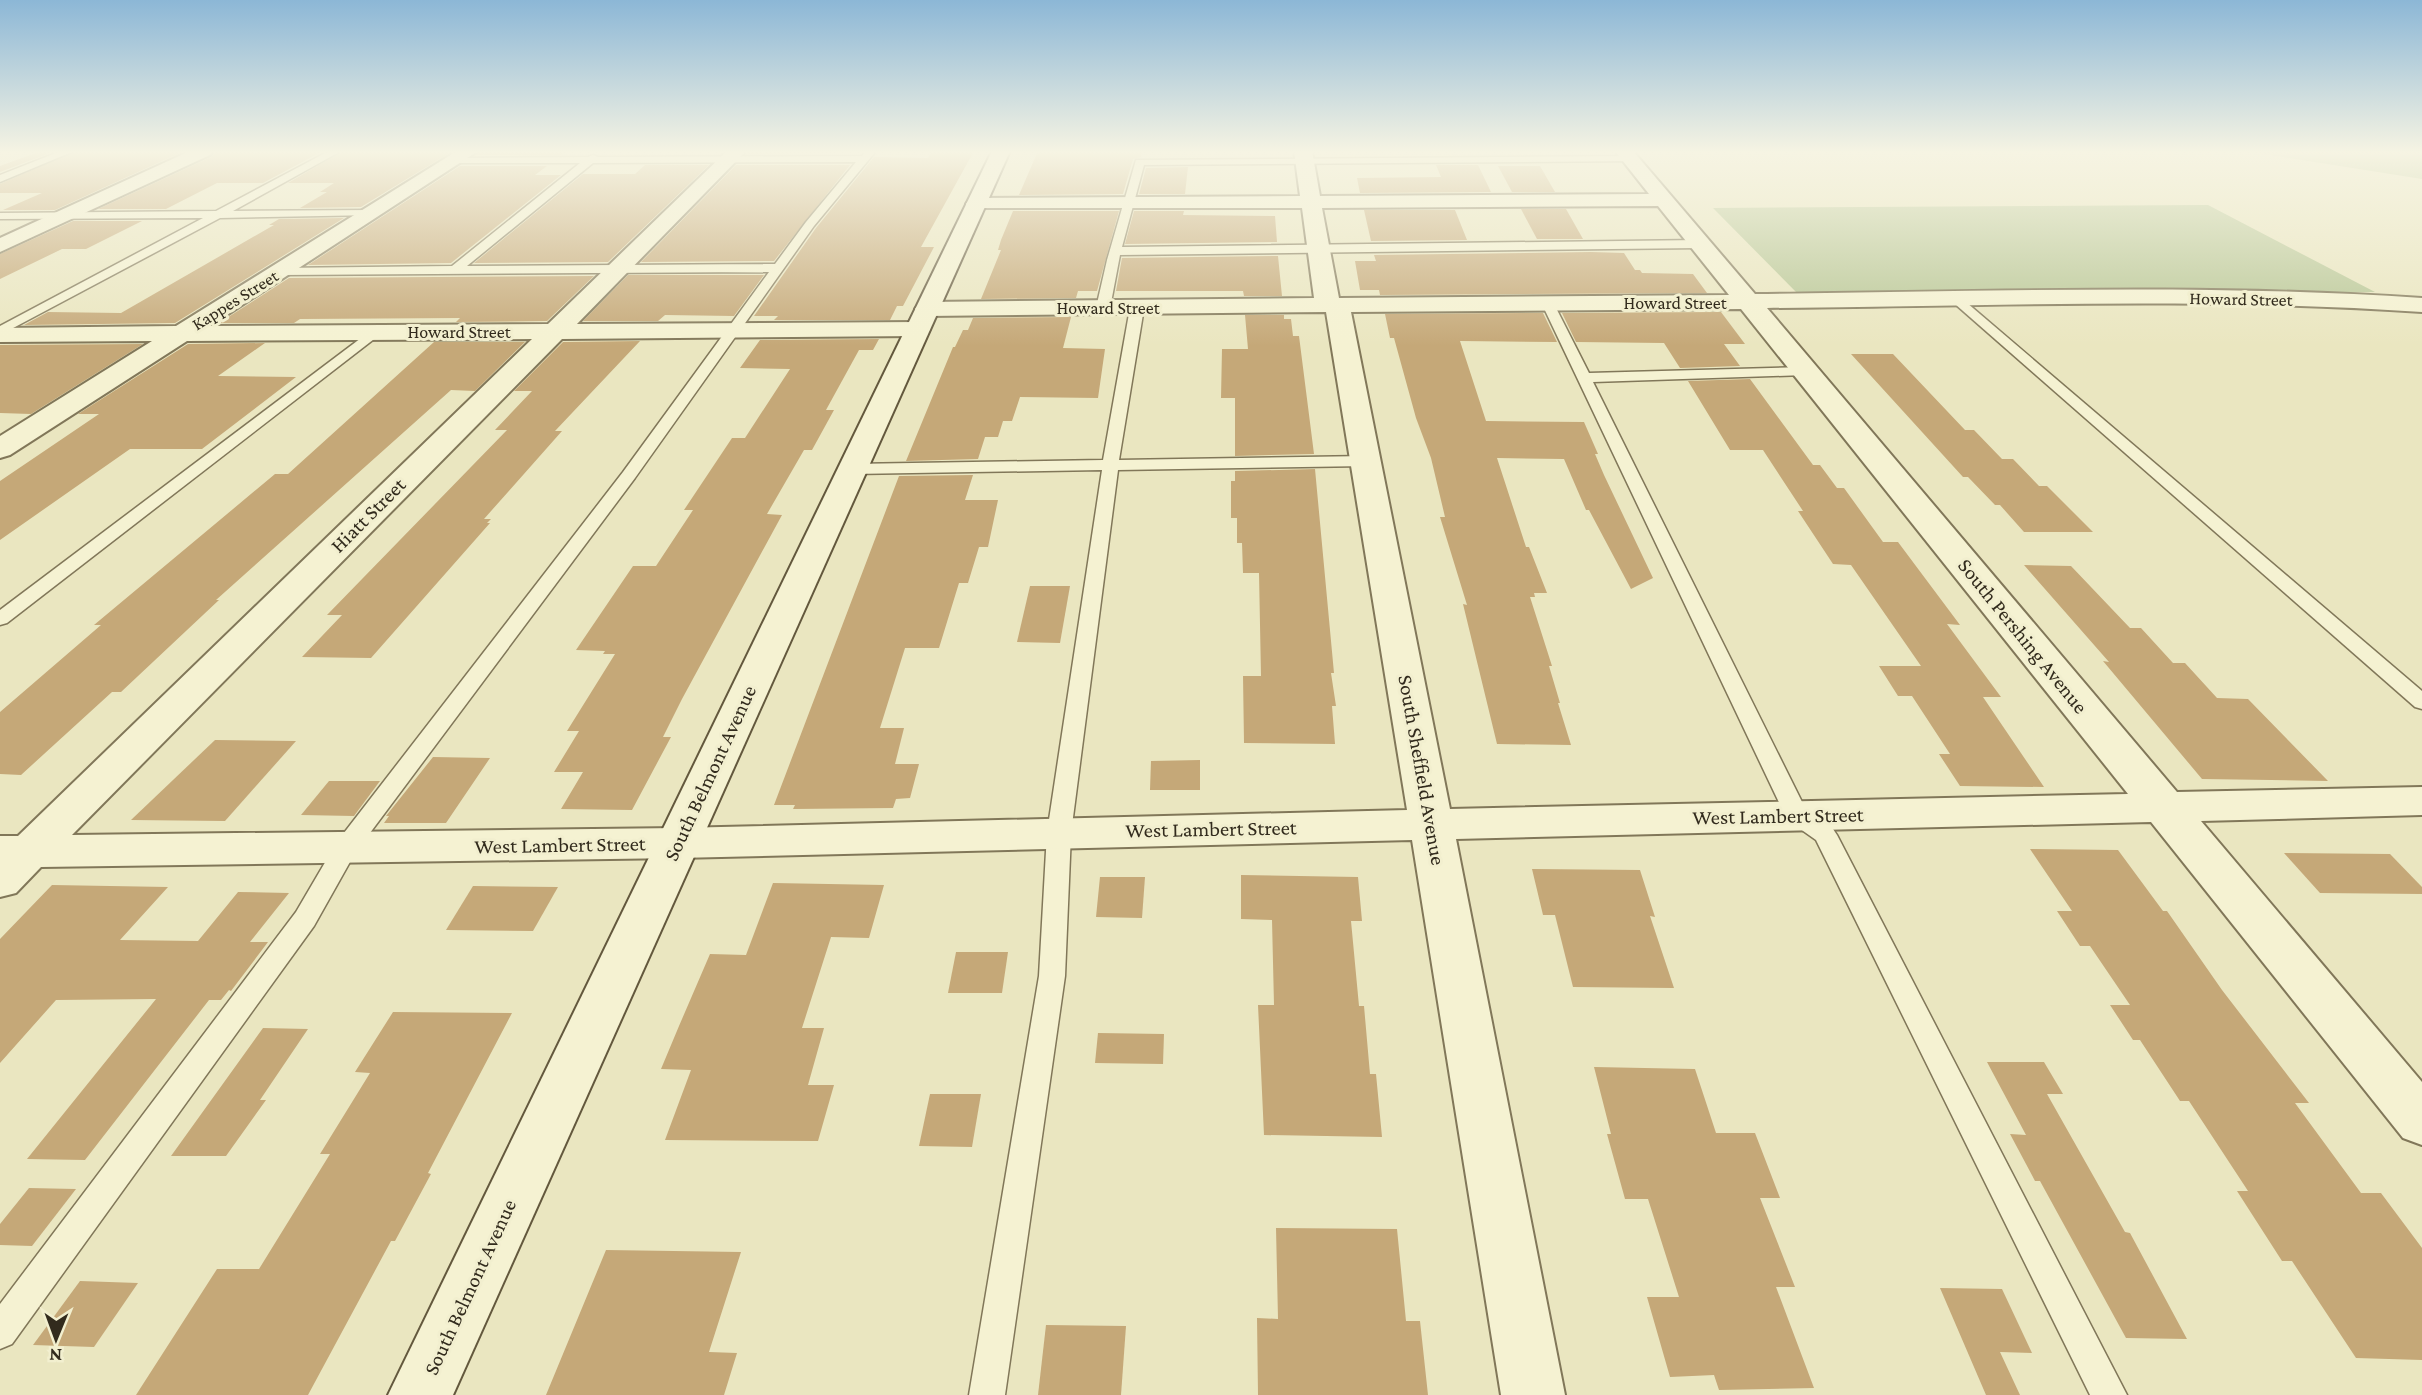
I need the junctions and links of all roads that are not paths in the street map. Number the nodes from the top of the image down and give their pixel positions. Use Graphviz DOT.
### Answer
graph roads {
  1 [pos="65,216"];
  2 [pos="213,216"];
  3 [pos="367,216"];
  4 [pos="522,216"];
  5 [pos="671,216"];
  6 [pos="817,216"];
  7 [pos="970,216"];
  8 [pos="1126,216"];
  9 [pos="1314,216"];
  10 [pos="1677,216"];
  11 [pos="1700,244"];
  12 [pos="0,246"];
  13 [pos="1319,249"];
  14 [pos="1117,251"];
  15 [pos="618,268"];
  16 [pos="779,268"];
  17 [pos="456,269"];
  18 [pos="281,271"];
  19 [pos="1959,300"];
  20 [pos="1749,303"];
  21 [pos="1548,304"];
  22 [pos="2422,305"];
  23 [pos="1334,306"];
  24 [pos="1137,307"];
  25 [pos="1103,308"];
  26 [pos="922,319"];
  27 [pos="734,330"];
  28 [pos="554,331"];
  29 [pos="0,333"];
  30 [pos="373,333"];
  31 [pos="180,334"];
  32 [pos="1805,371"];
  33 [pos="1584,378"];
  34 [pos="0,449"];
  35 [pos="1367,461"];
  36 [pos="1110,465"];
  37 [pos="852,469"];
  38 [pos="0,619"];
  39 [pos="2422,702"];
  40 [pos="2422,801"];
  41 [pos="2164,807"];
  42 [pos="1797,816"];
  43 [pos="1432,824"];
  44 [pos="1059,833"];
  45 [pos="678,843"];
  46 [pos="346,848"];
  47 [pos="10,861"];
  48 [pos="2422,1121"];
  49 [pos="0,1332"];
  50 [pos="420,1395"];
  51 [pos="987,1395"];
  52 [pos="1533,1395"];
  53 [pos="2109,1395"];
  1 -- 12 [label="street"];
  2 -- 29 [label="lane"];
  3 -- 18 [label="street, Kappes Street"];
  4 -- 17 [label="lane"];
  5 -- 15 [label="street, Hiatt Street"];
  6 -- 16 [label="lane"];
  7 -- 26 [label="street, South Belmont Avenue"];
  8 -- 14 [label="lane"];
  9 -- 13 [label="street, South Sheffield Avenue"];
  10 -- 11 [label="street, South Pershing Avenue"];
  11 -- 13 [label="lane"];
  11 -- 20 [label="street, South Pershing Avenue"];
  13 -- 14 [label="lane"];
  13 -- 23 [label="street, South Sheffield Avenue"];
  14 -- 25 [label="lane"];
  15 -- 16 [label="lane"];
  15 -- 17 [label="lane"];
  15 -- 28 [label="street, Hiatt Street"];
  16 -- 27 [label="lane"];
  17 -- 18 [label="lane"];
  18 -- 31 [label="street, Kappes Street"];
  19 -- 20 [label="street, Howard Street"];
  19 -- 22 [label="street, Howard Street"];
  19 -- 39 [label="lane"];
  20 -- 21 [label="street, Howard Street"];
  20 -- 32 [label="street, South Pershing Avenue"];
  21 -- 23 [label="street, Howard Street"];
  21 -- 33 [label="lane"];
  23 -- 24 [label="street, Howard Street"];
  23 -- 35 [label="street, South Sheffield Avenue"];
  24 -- 25 [label="street, Howard Street"];
  24 -- 36 [label="lane"];
  25 -- 26 [label="street, Howard Street"];
  26 -- 27 [label="street, Howard Street"];
  26 -- 37 [label="street, South Belmont Avenue"];
  27 -- 28 [label="street, Howard Street"];
  27 -- 46 [label="lane"];
  28 -- 30 [label="street, Howard Street"];
  28 -- 47 [label="street, Hiatt Street"];
  29 -- 31 [label="street, Howard Street"];
  30 -- 31 [label="street, Howard Street"];
  30 -- 38 [label="lane"];
  31 -- 34 [label="street, Kappes Street"];
  32 -- 33 [label="lane"];
  32 -- 41 [label="street, South Pershing Avenue"];
  33 -- 42 [label="lane"];
  35 -- 36 [label="lane"];
  35 -- 43 [label="street, South Sheffield Avenue"];
  36 -- 37 [label="lane"];
  36 -- 44 [label="lane"];
  37 -- 45 [label="street, South Belmont Avenue"];
  40 -- 41 [label="street, West Lambert Street"];
  41 -- 42 [label="street, West Lambert Street"];
  41 -- 48 [label="street, South Pershing Avenue"];
  42 -- 43 [label="street, West Lambert Street"];
  42 -- 53 [label="lane"];
  43 -- 44 [label="street, West Lambert Street"];
  43 -- 52 [label="street, South Sheffield Avenue"];
  44 -- 45 [label="street, West Lambert Street"];
  44 -- 51 [label="lane"];
  45 -- 46 [label="street, West Lambert Street"];
  45 -- 50 [label="street, South Belmont Avenue"];
  46 -- 47 [label="street, West Lambert Street"];
  46 -- 49 [label="lane"];
}
